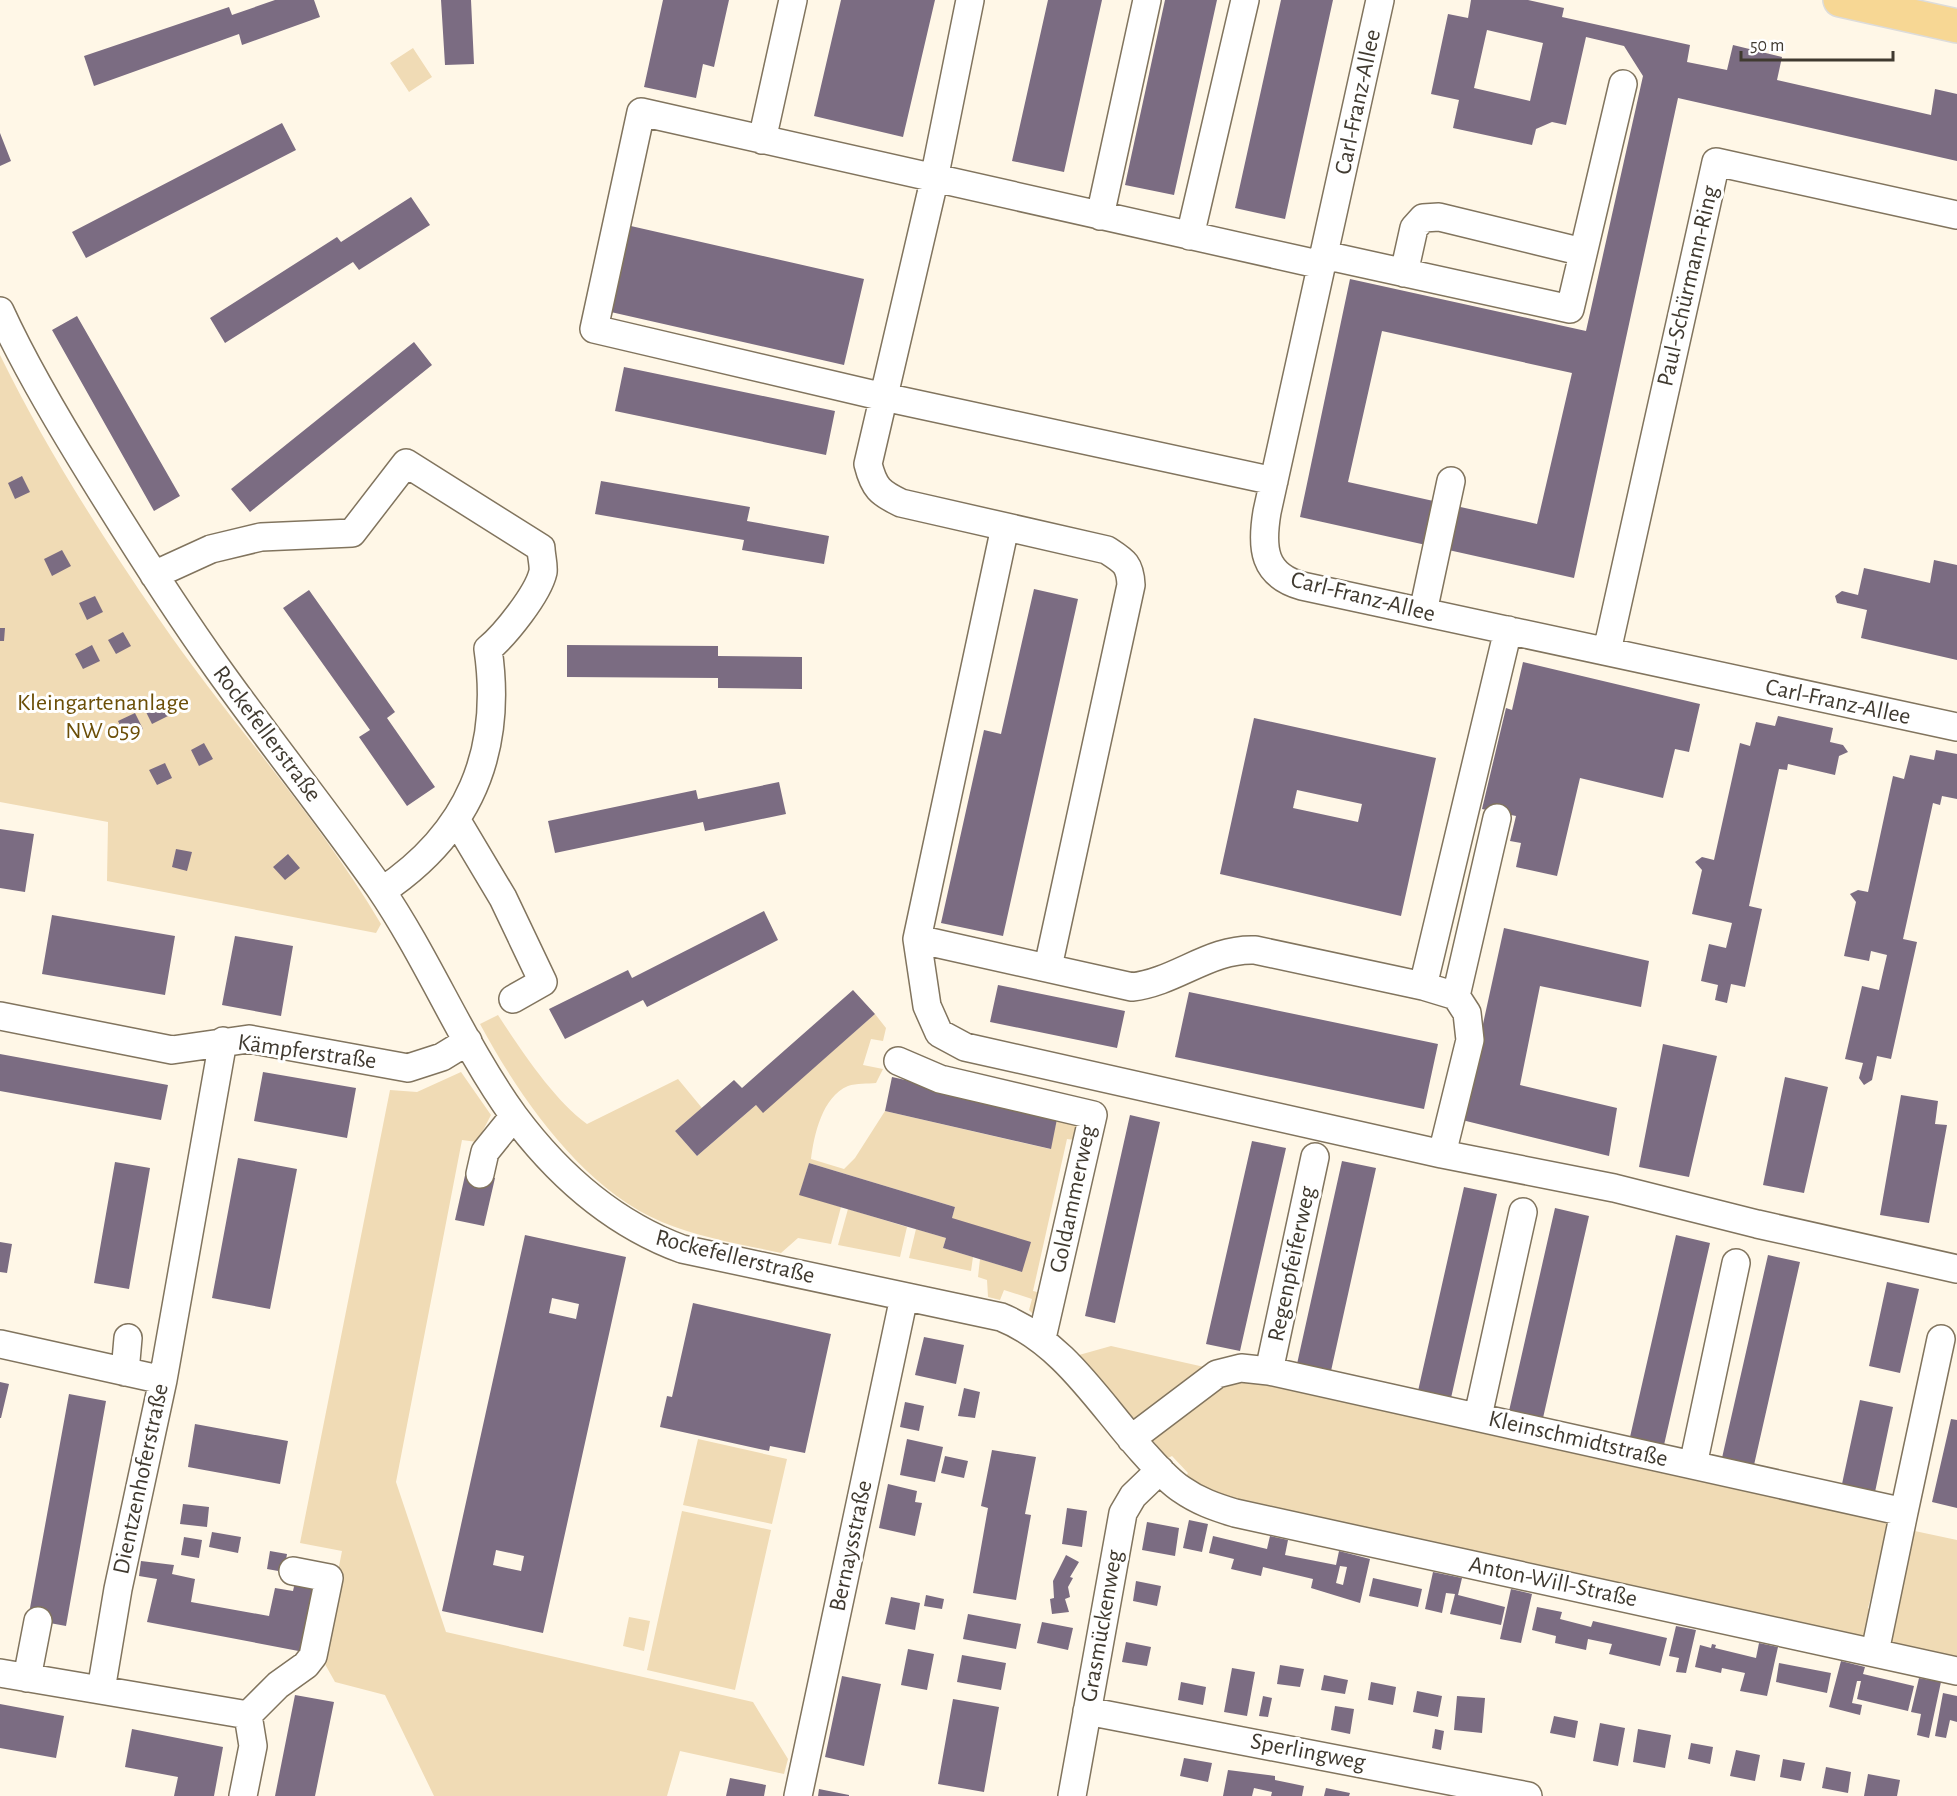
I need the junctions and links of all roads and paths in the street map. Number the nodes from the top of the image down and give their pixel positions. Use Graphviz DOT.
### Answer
graph roads {
  1 [pos="793,0"];
  2 [pos="970,0"];
  3 [pos="1147,0"];
  4 [pos="1245,0"];
  5 [pos="1380,0"];
  6 [pos="1840,0"];
  7 [pos="1957,26"];
  8 [pos="1623,84"];
  9 [pos="762,140"];
  10 [pos="934,180"];
  11 [pos="1957,215"];
  12 [pos="1100,216"];
  13 [pos="1190,236"];
  14 [pos="1583,252"];
  15 [pos="1323,260"];
  16 [pos="1404,273"];
  17 [pos="0,311"];
  18 [pos="884,397"];
  19 [pos="1274,481"];
  20 [pos="1451,481"];
  21 [pos="1005,528"];
  22 [pos="154,575"];
  23 [pos="1423,612"];
  24 [pos="1508,630"];
  25 [pos="1607,651"];
  26 [pos="1957,727"];
  27 [pos="1497,818"];
  28 [pos="457,821"];
  29 [pos="382,891"];
  30 [pos="917,939"];
  31 [pos="1048,967"];
  32 [pos="1423,986"];
  33 [pos="1456,996"];
  34 [pos="513,999"];
  35 [pos="0,1016"];
  36 [pos="224,1041"];
  37 [pos="468,1041"];
  38 [pos="898,1061"];
  39 [pos="514,1116"];
  40 [pos="1442,1154"];
  41 [pos="1315,1157"];
  42 [pos="480,1174"];
  43 [pos="1523,1212"];
  44 [pos="1736,1263"];
  45 [pos="1957,1269"];
  46 [pos="904,1297"];
  47 [pos="128,1338"];
  48 [pos="1042,1338"];
  49 [pos="1941,1340"];
  50 [pos="0,1344"];
  51 [pos="124,1371"];
  52 [pos="1269,1371"];
  53 [pos="163,1380"];
  54 [pos="1478,1416"];
  55 [pos="1131,1438"];
  56 [pos="1693,1465"];
  57 [pos="1160,1470"];
  58 [pos="1904,1512"];
  59 [pos="293,1571"];
  60 [pos="38,1621"];
  61 [pos="1875,1652"];
  62 [pos="1957,1671"];
  63 [pos="0,1673"];
  64 [pos="27,1678"];
  65 [pos="101,1690"];
  66 [pos="1087,1712"];
  67 [pos="248,1715"];
  68 [pos="243,1796"];
  69 [pos="798,1796"];
  70 [pos="1072,1796"];
  71 [pos="1528,1796"];
  1 -- 9 [label="street"];
  2 -- 10 [label="street"];
  3 -- 12 [label="street"];
  4 -- 13 [label="street"];
  5 -- 15 [label="street, Carl-Franz-Allee"];
  6 -- 7 [label="main road"];
  8 -- 14 [label="street"];
  9 -- 10 [label="street"];
  9 -- 18 [label="street"];
  10 -- 12 [label="street"];
  10 -- 18 [label="street"];
  11 -- 25 [label="street, Paul-Schürmann-Ring"];
  12 -- 13 [label="street"];
  13 -- 15 [label="street"];
  14 -- 16 [label="street"];
  14 -- 16 [label="street"];
  15 -- 16 [label="street"];
  15 -- 19 [label="street, Carl-Franz-Allee"];
  17 -- 22 [label="street, Rockefellerstraße"];
  18 -- 19 [label="street"];
  18 -- 21 [label="street"];
  19 -- 23 [label="street, Carl-Franz-Allee"];
  20 -- 23 [label="street"];
  21 -- 30 [label="street"];
  21 -- 31 [label="street"];
  22 -- 28 [label="street"];
  22 -- 29 [label="street, Rockefellerstraße"];
  23 -- 24 [label="street, Carl-Franz-Allee"];
  24 -- 25 [label="street, Carl-Franz-Allee"];
  24 -- 32 [label="street"];
  25 -- 26 [label="street, Carl-Franz-Allee"];
  27 -- 33 [label="street"];
  28 -- 29 [label="street"];
  28 -- 34 [label="street"];
  29 -- 37 [label="street, Rockefellerstraße"];
  30 -- 31 [label="street"];
  30 -- 40 [label="street"];
  31 -- 32 [label="street"];
  32 -- 33 [label="street"];
  33 -- 40 [label="street"];
  35 -- 36 [label="street, Kämpferstraße"];
  36 -- 37 [label="street, Kämpferstraße"];
  36 -- 53 [label="street, Dientzenhoferstraße"];
  37 -- 39 [label="street, Rockefellerstraße"];
  38 -- 48 [label="street, Goldammerweg"];
  39 -- 42 [label="street"];
  39 -- 46 [label="street, Rockefellerstraße"];
  40 -- 45 [label="street"];
  41 -- 52 [label="street, Regenpfeiferweg"];
  43 -- 54 [label="street"];
  44 -- 56 [label="street"];
  46 -- 48 [label="street, Rockefellerstraße"];
  46 -- 69 [label="street, Bernaysstraße"];
  47 -- 51 [label="street"];
  48 -- 55 [label="street, Rockefellerstraße"];
  49 -- 58 [label="street"];
  50 -- 51 [label="street"];
  51 -- 53 [label="street"];
  52 -- 54 [label="street, Kleinschmidtstraße"];
  52 -- 55 [label="street, Kleinschmidtstraße"];
  53 -- 65 [label="street, Dientzenhoferstraße"];
  54 -- 56 [label="street, Kleinschmidtstraße"];
  55 -- 57 [label="street, Rockefellerstraße"];
  56 -- 58 [label="street, Kleinschmidtstraße"];
  57 -- 61 [label="street, Anton-Will-Straße"];
  57 -- 66 [label="street, Grasmückenweg"];
  58 -- 61 [label="street"];
  59 -- 67 [label="street"];
  60 -- 64 [label="street"];
  61 -- 62 [label="street, Anton-Will-Straße"];
  63 -- 64 [label="street"];
  64 -- 65 [label="street"];
  65 -- 67 [label="street"];
  66 -- 70 [label="street, Grasmückenweg"];
  66 -- 71 [label="street, Sperlingweg"];
  67 -- 68 [label="street"];
}
